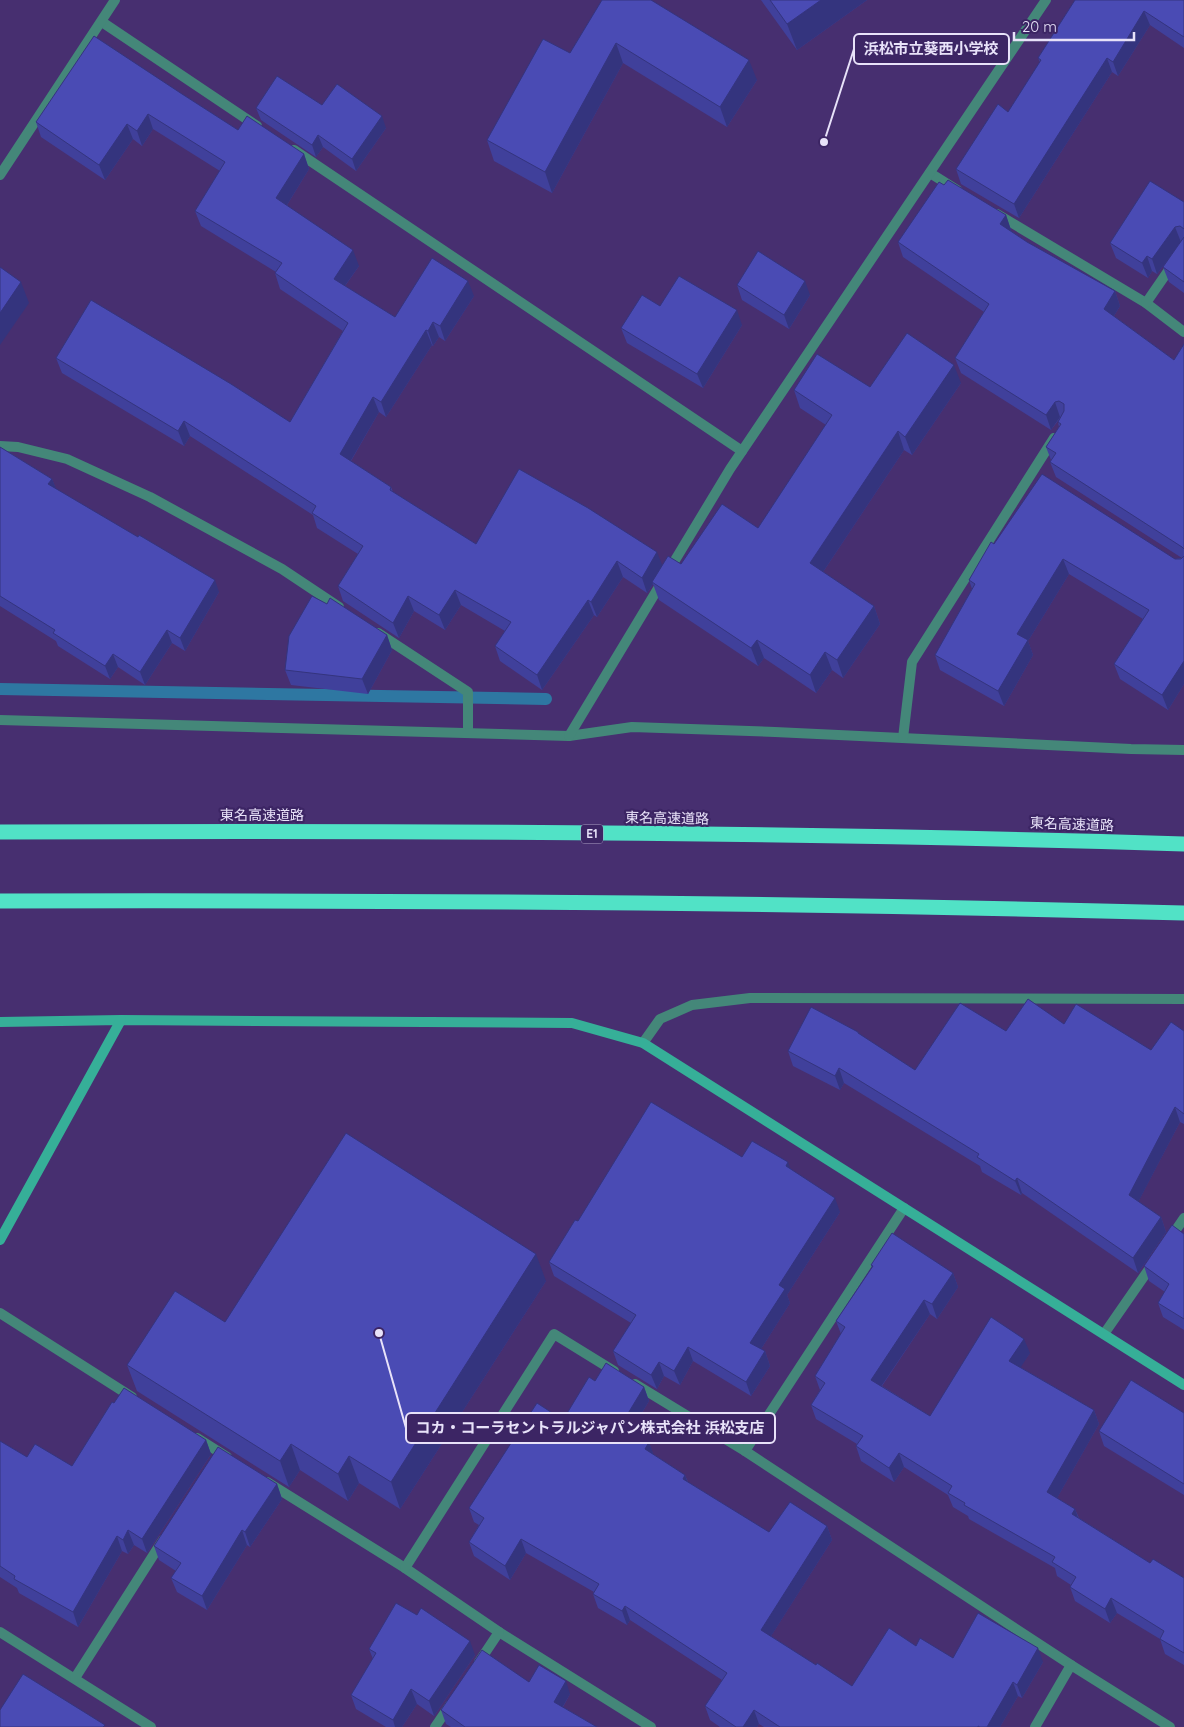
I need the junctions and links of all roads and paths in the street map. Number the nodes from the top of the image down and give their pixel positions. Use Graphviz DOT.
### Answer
graph roads {
  1 [pos="115,0"];
  2 [pos="1046,0"];
  3 [pos="102,22"];
  4 [pos="266,132"];
  5 [pos="282,143"];
  6 [pos="930,173"];
  7 [pos="0,175"];
  8 [pos="963,193"];
  9 [pos="988,208"];
  10 [pos="1184,248"];
  11 [pos="1146,303"];
  12 [pos="1184,332"];
  13 [pos="1059,431"];
  14 [pos="0,446"];
  15 [pos="742,451"];
  16 [pos="352,616"];
  17 [pos="368,626"];
  18 [pos="0,720"];
  19 [pos="468,733"];
  20 [pos="568,736"];
  21 [pos="903,738"];
  22 [pos="1184,750"];
  23 [pos="0,832"];
  24 [pos="1184,844"];
  25 [pos="0,901"];
  26 [pos="1184,913"];
  27 [pos="1184,999"];
  28 [pos="121,1020"];
  29 [pos="0,1022"];
  30 [pos="643,1043"];
  31 [pos="904,1208"];
  32 [pos="1184,1218"];
  33 [pos="0,1240"];
  34 [pos="0,1313"];
  35 [pos="1104,1334"];
  36 [pos="1184,1385"];
  37 [pos="138,1401"];
  38 [pos="187,1432"];
  39 [pos="745,1451"];
  40 [pos="237,1463"];
  41 [pos="262,1479"];
  42 [pos="172,1528"];
  43 [pos="405,1568"];
  44 [pos="0,1632"];
  45 [pos="498,1632"];
  46 [pos="1071,1665"];
  47 [pos="472,1671"];
  48 [pos="75,1678"];
  49 [pos="456,1695"];
  50 [pos="151,1727"];
  51 [pos="435,1727"];
  52 [pos="651,1727"];
  53 [pos="1035,1727"];
  54 [pos="1170,1727"];
  1 -- 3 [label="street"];
  2 -- 6 [label="street"];
  3 -- 4 [label="street"];
  3 -- 7 [label="street"];
  5 -- 15 [label="street"];
  6 -- 8 [label="street"];
  6 -- 15 [label="street"];
  9 -- 11 [label="street"];
  10 -- 11 [label="street"];
  11 -- 12 [label="street"];
  13 -- 21 [label="street"];
  14 -- 16 [label="street"];
  15 -- 20 [label="street"];
  17 -- 19 [label="street"];
  18 -- 19 [label="street"];
  19 -- 20 [label="street"];
  20 -- 21 [label="street"];
  21 -- 22 [label="street"];
  23 -- 24 [label="highway, 東名高速道路 / E1"];
  25 -- 26 [label="highway"];
  27 -- 30 [label="street"];
  28 -- 29 [label="street"];
  28 -- 30 [label="street"];
  28 -- 33 [label="street"];
  30 -- 31 [label="street"];
  31 -- 35 [label="street"];
  31 -- 39 [label="street"];
  32 -- 35 [label="street"];
  34 -- 37 [label="street"];
  35 -- 36 [label="street"];
  38 -- 40 [label="street"];
  39 -- 43 [label="street"];
  39 -- 46 [label="street"];
  41 -- 43 [label="street"];
  42 -- 48 [label="street"];
  43 -- 45 [label="street"];
  44 -- 48 [label="street"];
  45 -- 47 [label="street"];
  45 -- 52 [label="street"];
  46 -- 53 [label="street"];
  46 -- 54 [label="street"];
  48 -- 50 [label="street"];
  49 -- 51 [label="street"];
}
